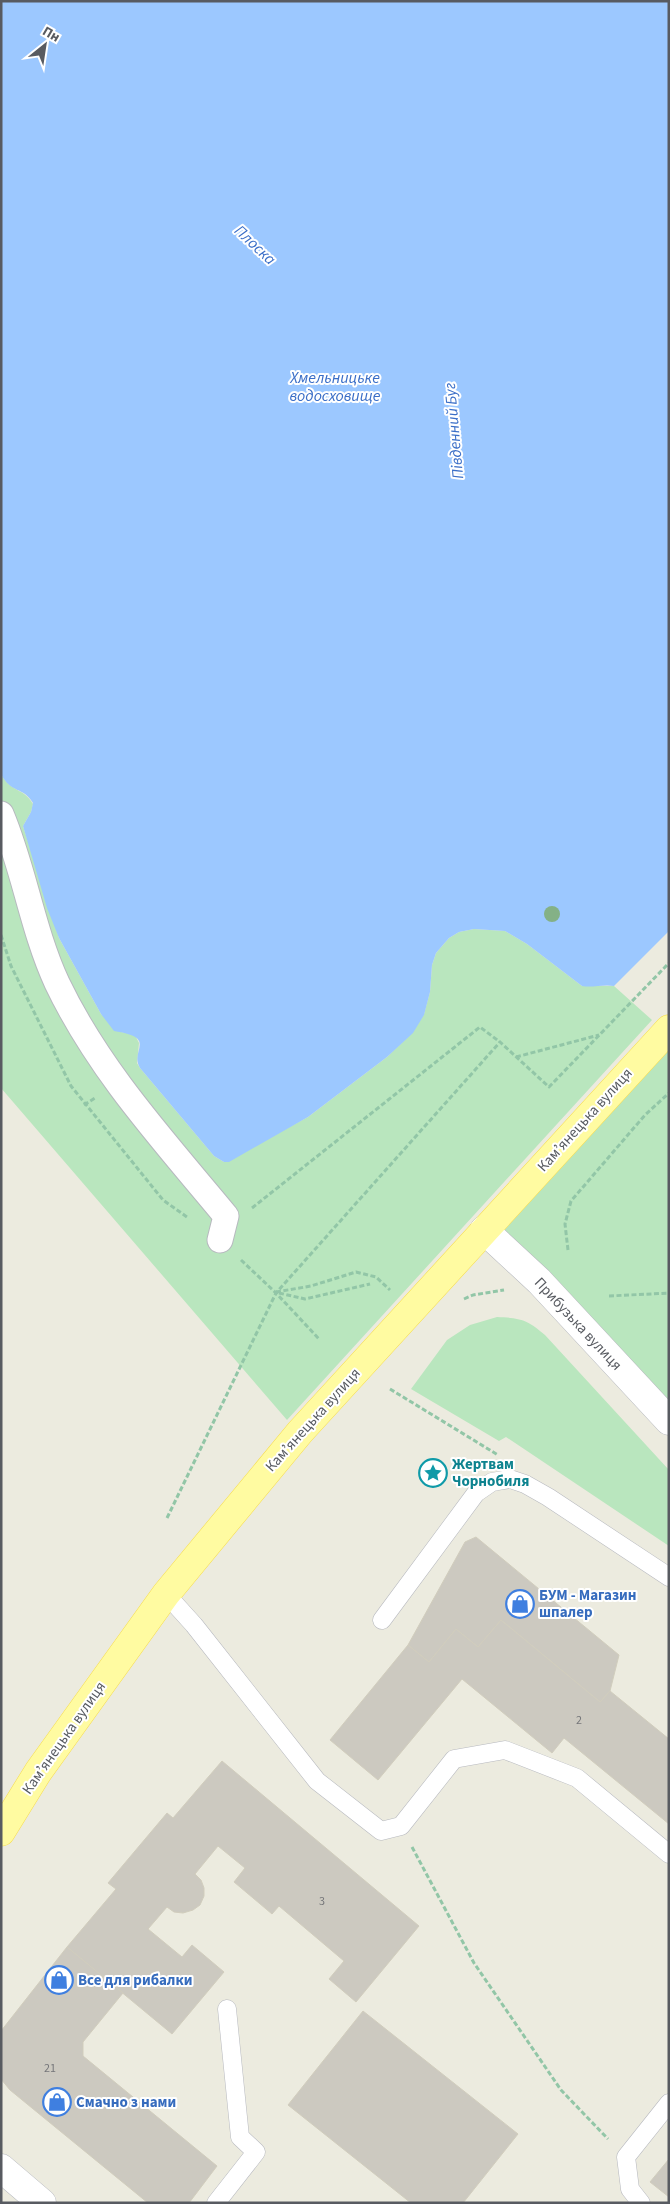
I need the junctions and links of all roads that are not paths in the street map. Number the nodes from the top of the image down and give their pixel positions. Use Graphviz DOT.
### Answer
graph roads {
  1 [pos="1,814"];
  2 [pos="665,1033"];
  3 [pos="484,1230"];
  4 [pos="220,1240"];
  5 [pos="669,1421"];
  6 [pos="669,1577"];
  7 [pos="166,1594"];
  8 [pos="382,1620"];
  9 [pos="1,1832"];
  10 [pos="669,1854"];
  11 [pos="227,2009"];
  12 [pos="669,2104"];
  13 [pos="1,2168"];
  14 [pos="42,2203"];
  15 [pos="216,2203"];
  16 [pos="640,2203"];
  1 -- 4 [label="street"];
  2 -- 3 [label="main road, Камʼянецька вулиця"];
  3 -- 5 [label="street, Прибузька вулиця"];
  3 -- 7 [label="main road, Камʼянецька вулиця"];
  6 -- 8 [label="lane"];
  7 -- 9 [label="main road, Камʼянецька вулиця"];
  7 -- 10 [label="lane"];
  11 -- 15 [label="lane"];
  12 -- 16 [label="lane"];
  13 -- 14 [label="street"];
}
